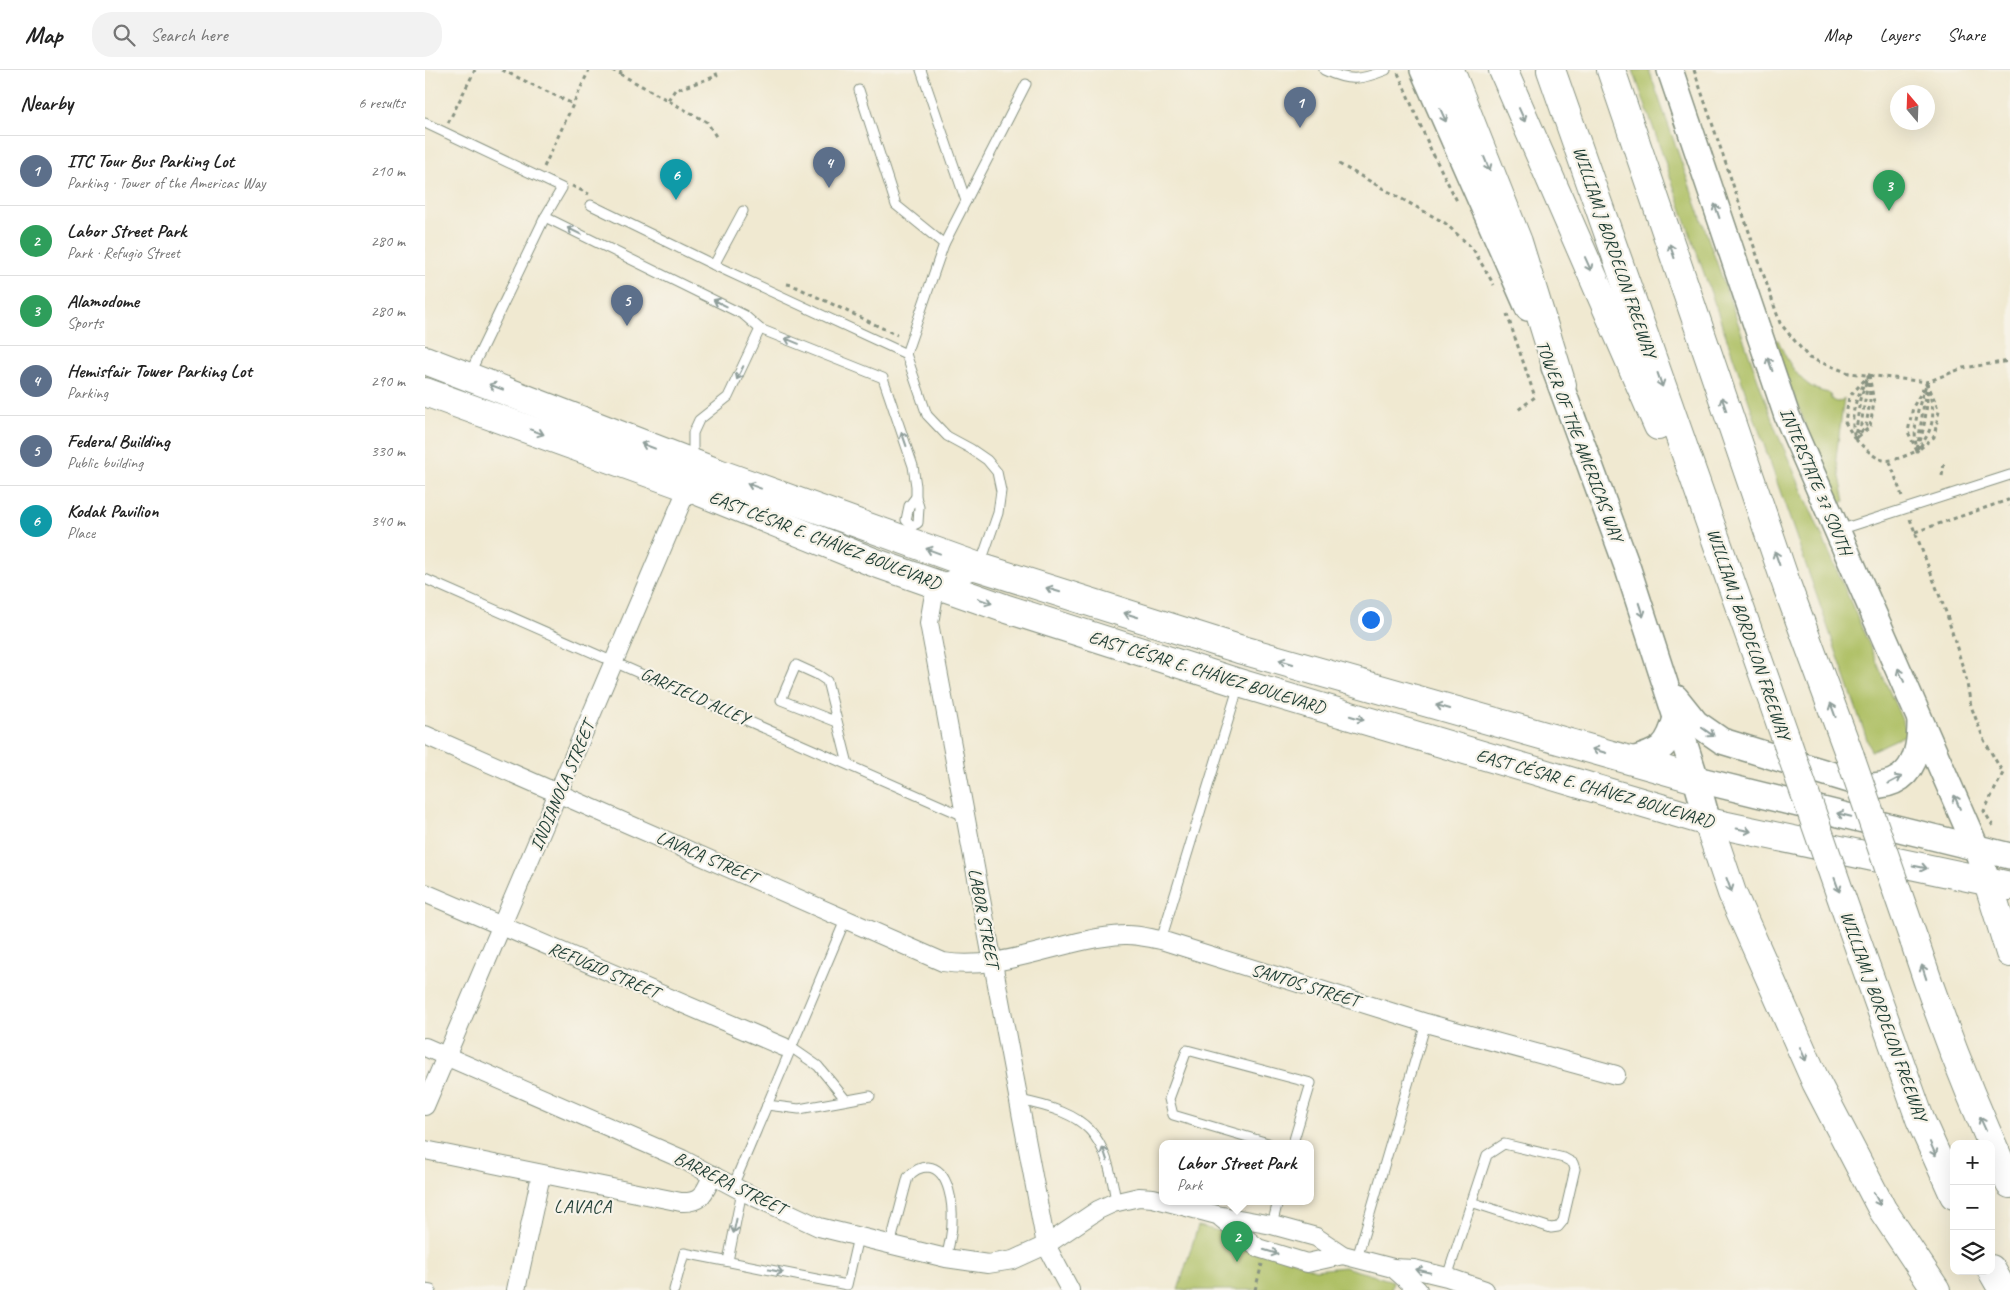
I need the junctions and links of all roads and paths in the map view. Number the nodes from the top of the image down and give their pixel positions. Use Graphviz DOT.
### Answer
graph roads {
  1 [pos="475,70"];
  2 [pos="502,70"];
  3 [pos="589,70"];
  4 [pos="612,70"];
  5 [pos="715,70"];
  6 [pos="921,70"];
  7 [pos="1324,70"];
  8 [pos="1386,70"];
  9 [pos="1397,70"];
  10 [pos="1423,70"];
  11 [pos="1450,70"];
  12 [pos="1503,70"];
  13 [pos="1551,70"];
  14 [pos="1611,70"];
  15 [pos="1670,70"];
  16 [pos="1693,70"];
  17 [pos="621,72"];
  18 [pos="1026,84"];
  19 [pos="859,90"];
  20 [pos="668,100"];
  21 [pos="573,104"];
  22 [pos="425,123"];
  23 [pos="447,125"];
  24 [pos="717,138"];
  25 [pos="1339,164"];
  26 [pos="542,171"];
  27 [pos="1452,192"];
  28 [pos="966,201"];
  29 [pos="591,205"];
  30 [pos="743,211"];
  31 [pos="545,218"];
  32 [pos="944,244"];
  33 [pos="714,265"];
  34 [pos="1496,289"];
  35 [pos="1507,314"];
  36 [pos="761,328"];
  37 [pos="906,354"];
  38 [pos="425,360"];
  39 [pos="2010,361"];
  40 [pos="1869,375"];
  41 [pos="468,376"];
  42 [pos="1927,382"];
  43 [pos="1563,385"];
  44 [pos="425,392"];
  45 [pos="1518,410"];
  46 [pos="1855,439"];
  47 [pos="1917,451"];
  48 [pos="1889,462"];
  49 [pos="1944,464"];
  50 [pos="691,475"];
  51 [pos="2010,475"];
  52 [pos="1941,476"];
  53 [pos="2010,506"];
  54 [pos="1907,508"];
  55 [pos="1837,530"];
  56 [pos="1915,532"];
  57 [pos="909,534"];
  58 [pos="979,568"];
  59 [pos="425,579"];
  60 [pos="939,584"];
  61 [pos="1747,628"];
  62 [pos="615,661"];
  63 [pos="1239,683"];
  64 [pos="1664,683"];
  65 [pos="1676,718"];
  66 [pos="1920,720"];
  67 [pos="837,722"];
  68 [pos="425,735"];
  69 [pos="1573,744"];
  70 [pos="1632,760"];
  71 [pos="848,764"];
  72 [pos="1562,779"];
  73 [pos="1696,779"];
  74 [pos="559,793"];
  75 [pos="964,816"];
  76 [pos="1709,822"];
  77 [pos="1993,826"];
  78 [pos="1977,847"];
  79 [pos="2010,856"];
  80 [pos="1999,884"];
  81 [pos="425,893"];
  82 [pos="846,918"];
  83 [pos="503,927"];
  84 [pos="1161,940"];
  85 [pos="2009,945"];
  86 [pos="992,961"];
  87 [pos="1426,1023"];
  88 [pos="425,1047"];
  89 [pos="789,1048"];
  90 [pos="446,1057"];
  91 [pos="1616,1075"];
  92 [pos="870,1096"];
  93 [pos="846,1100"];
  94 [pos="1019,1100"];
  95 [pos="767,1105"];
  96 [pos="425,1106"];
  97 [pos="1258,1140"];
  98 [pos="1294,1140"];
  99 [pos="425,1150"];
  100 [pos="541,1175"];
  101 [pos="713,1175"];
  102 [pos="2010,1184"];
  103 [pos="1950,1186"];
  104 [pos="738,1188"];
  105 [pos="1159,1200"];
  106 [pos="1116,1202"];
  107 [pos="1471,1202"];
  108 [pos="1179,1205"];
  109 [pos="1277,1205"];
  110 [pos="1217,1215"];
  111 [pos="1272,1225"];
  112 [pos="858,1237"];
  113 [pos="891,1245"];
  114 [pos="1046,1245"];
  115 [pos="1350,1256"];
  116 [pos="946,1258"];
  117 [pos="1263,1258"];
  118 [pos="728,1261"];
  119 [pos="1393,1268"];
  120 [pos="1994,1275"];
  121 [pos="1447,1277"];
  122 [pos="425,1289"];
  123 [pos="431,1290"];
  124 [pos="516,1290"];
  125 [pos="674,1290"];
  126 [pos="1070,1290"];
  127 [pos="1255,1290"];
  128 [pos="1418,1290"];
  129 [pos="1485,1290"];
  130 [pos="1936,1290"];
  131 [pos="2003,1290"];
  1 -- 23 [label="path"];
  2 -- 21 [label="path"];
  3 -- 21 [label="path"];
  4 -- 17 [label="path"];
  5 -- 20 [label="path"];
  6 -- 28 [label="lane"];
  7 -- 8 [label="lane"];
  9 -- 27 [label="path"];
  10 -- 43 [label="main road, TOWER OF THE AMERICAS WAY, one-way"];
  11 -- 43 [label="main road, one-way"];
  12 -- 61 [label="main road, one-way"];
  13 -- 61 [label="main road, WILLIAM J BORDELON FREEWAY, one-way"];
  102 -- 14 [label="main road, one-way, bridge"];
  55 -- 15 [label="main road, INTERSTATE 37 SOUTH, one-way"];
  16 -- 40 [label="path"];
  17 -- 20 [label="path"];
  18 -- 28 [label="lane"];
  19 -- 32 [label="lane"];
  20 -- 24 [label="path"];
  21 -- 26 [label="path"];
  22 -- 31 [label="lane"];
  25 -- 34 [label="path"];
  28 -- 32 [label="lane"];
  29 -- 33 [label="lane"];
  30 -- 33 [label="lane"];
  36 -- 31 [label="lane, one-way"];
  31 -- 41 [label="lane"];
  32 -- 37 [label="lane"];
  33 -- 37 [label="lane"];
  35 -- 45 [label="path"];
  36 -- 50 [label="lane, one-way"];
  57 -- 36 [label="lane, one-way"];
  37 -- 58 [label="lane"];
  38 -- 41 [label="main road, EAST CÉSAR E. CHÁVEZ BOULEVARD"];
  39 -- 42 [label="path"];
  40 -- 42 [label="path"];
  40 -- 46 [label="path"];
  40 -- 46 [label="path"];
  40 -- 46 [label="path"];
  40 -- 46 [label="path"];
  50 -- 41 [label="main road, EAST CÉSAR E. CHÁVEZ BOULEVARD, one-way"];
  42 -- 47 [label="path"];
  42 -- 47 [label="path"];
  42 -- 47 [label="path"];
  43 -- 64 [label="main road, TOWER OF THE AMERICAS WAY, one-way"];
  44 -- 50 [label="main road, EAST CÉSAR E. CHÁVEZ BOULEVARD, one-way"];
  46 -- 48 [label="path"];
  47 -- 48 [label="path"];
  48 -- 54 [label="path"];
  49 -- 52 [label="path"];
  57 -- 50 [label="main road, EAST CÉSAR E. CHÁVEZ BOULEVARD, one-way"];
  50 -- 60 [label="main road, EAST CÉSAR E. CHÁVEZ BOULEVARD"];
  50 -- 62 [label="street, INDIANOLA STREET"];
  51 -- 54 [label="lane"];
  53 -- 56 [label="path"];
  54 -- 55 [label="lane"];
  54 -- 56 [label="path"];
  66 -- 55 [label="main road, INTERSTATE 37 SOUTH, one-way"];
  56 -- 77 [label="path"];
  58 -- 57 [label="main road, EAST CÉSAR E. CHÁVEZ BOULEVARD, one-way"];
  58 -- 60 [label="street"];
  69 -- 58 [label="main road, EAST CÉSAR E. CHÁVEZ BOULEVARD, one-way"];
  59 -- 62 [label="lane, GARFIELD ALLEY"];
  60 -- 63 [label="main road, EAST CÉSAR E. CHÁVEZ BOULEVARD, one-way"];
  60 -- 75 [label="street, LABOR STREET"];
  61 -- 103 [label="main road, WILLIAM J BORDELON FREEWAY, one-way, bridge"];
  62 -- 71 [label="lane, GARFIELD ALLEY"];
  62 -- 74 [label="street, INDIANOLA STREET"];
  63 -- 72 [label="main road, EAST CÉSAR E. CHÁVEZ BOULEVARD, one-way"];
  63 -- 84 [label="lane"];
  64 -- 65 [label="main road, TOWER OF THE AMERICAS WAY"];
  64 -- 66 [label="main road, one-way"];
  65 -- 70 [label="main road"];
  65 -- 73 [label="main road, TOWER OF THE AMERICAS WAY"];
  78 -- 66 [label="main road, INTERSTATE 37 SOUTH, one-way"];
  67 -- 67 [label="lane"];
  67 -- 71 [label="lane"];
  68 -- 74 [label="street, LAVACA STREET"];
  70 -- 69 [label="main road, EAST CÉSAR E. CHÁVEZ BOULEVARD, one-way"];
  69 -- 72 [label="main road"];
  70 -- 73 [label="main road, EAST CÉSAR E. CHÁVEZ BOULEVARD"];
  71 -- 75 [label="lane, GARFIELD ALLEY"];
  72 -- 76 [label="main road, EAST CÉSAR E. CHÁVEZ BOULEVARD"];
  73 -- 76 [label="main road, TOWER OF THE AMERICAS WAY"];
  78 -- 73 [label="main road, EAST CÉSAR E. CHÁVEZ BOULEVARD, one-way"];
  74 -- 82 [label="street, LAVACA STREET"];
  74 -- 83 [label="street, INDIANOLA STREET"];
  75 -- 86 [label="street, LABOR STREET"];
  76 -- 80 [label="main road, EAST CÉSAR E. CHÁVEZ BOULEVARD, one-way"];
  76 -- 130 [label="main road, one-way"];
  78 -- 79 [label="main road, EAST CÉSAR E. CHÁVEZ BOULEVARD"];
  78 -- 80 [label="main road, INTERSTATE 37 SOUTH"];
  80 -- 85 [label="main road"];
  81 -- 83 [label="street, REFUGIO STREET"];
  82 -- 86 [label="street, LAVACA STREET"];
  82 -- 89 [label="lane"];
  83 -- 89 [label="street, REFUGIO STREET"];
  83 -- 90 [label="street, INDIANOLA STREET"];
  84 -- 86 [label="street, SANTOS STREET"];
  84 -- 87 [label="street, SANTOS STREET"];
  86 -- 94 [label="street, LABOR STREET"];
  87 -- 91 [label="street, SANTOS STREET"];
  87 -- 115 [label="lane"];
  88 -- 90 [label="street, BARRERA STREET"];
  89 -- 93 [label="lane"];
  89 -- 95 [label="lane"];
  90 -- 96 [label="street, INDIANOLA STREET"];
  90 -- 101 [label="street, BARRERA STREET"];
  92 -- 93 [label="lane"];
  93 -- 95 [label="lane"];
  106 -- 94 [label="lane, one-way"];
  94 -- 114 [label="street, LABOR STREET"];
  95 -- 104 [label="lane"];
  97 -- 98 [label="lane"];
  99 -- 100 [label="street"];
  100 -- 101 [label="street"];
  100 -- 124 [label="street"];
  101 -- 104 [label="street, BARRERA STREET"];
  104 -- 112 [label="street, BARRERA STREET"];
  104 -- 118 [label="lane, one-way"];
  105 -- 106 [label="street"];
  106 -- 114 [label="street"];
  107 -- 107 [label="lane"];
  107 -- 121 [label="lane"];
  108 -- 110 [label="street"];
  109 -- 111 [label="lane"];
  110 -- 111 [label="street"];
  110 -- 115 [label="street, one-way"];
  111 -- 115 [label="street"];
  112 -- 113 [label="street, BARRERA STREET"];
  118 -- 112 [label="lane, one-way"];
  113 -- 116 [label="street, BARRERA STREET"];
  113 -- 116 [label="lane"];
  114 -- 116 [label="street, BARRERA STREET"];
  114 -- 126 [label="street, LABOR STREET"];
  115 -- 119 [label="street"];
  117 -- 127 [label="path"];
  118 -- 125 [label="lane"];
  121 -- 119 [label="street, one-way"];
  119 -- 128 [label="street"];
  120 -- 131 [label="main road"];
  121 -- 129 [label="street"];
  122 -- 123 [label="lane"];
}
